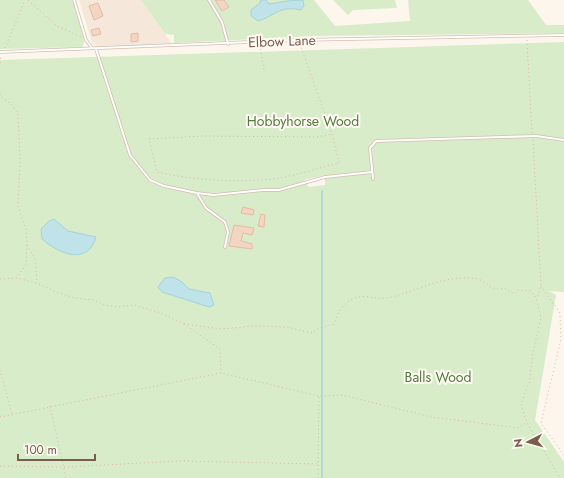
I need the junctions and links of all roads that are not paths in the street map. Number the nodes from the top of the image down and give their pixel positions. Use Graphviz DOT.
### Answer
graph roads {
  1 [pos="74,0"];
  2 [pos="208,0"];
  3 [pos="564,35"];
  4 [pos="228,44"];
  5 [pos="92,48"];
  6 [pos="96,49"];
  7 [pos="2,52"];
  8 [pos="564,140"];
  9 [pos="372,172"];
  10 [pos="373,179"];
  11 [pos="197,193"];
  12 [pos="225,247"];
  1 -- 5 [label="lane"];
  2 -- 4 [label="lane"];
  3 -- 4 [label="lane, Elbow Lane"];
  4 -- 6 [label="lane, Elbow Lane"];
  5 -- 6 [label="lane, Elbow Lane"];
  5 -- 7 [label="lane, Elbow Lane"];
  6 -- 11 [label="lane"];
  8 -- 9 [label="lane"];
  9 -- 10 [label="lane"];
  9 -- 11 [label="lane"];
  11 -- 12 [label="lane"];
}
